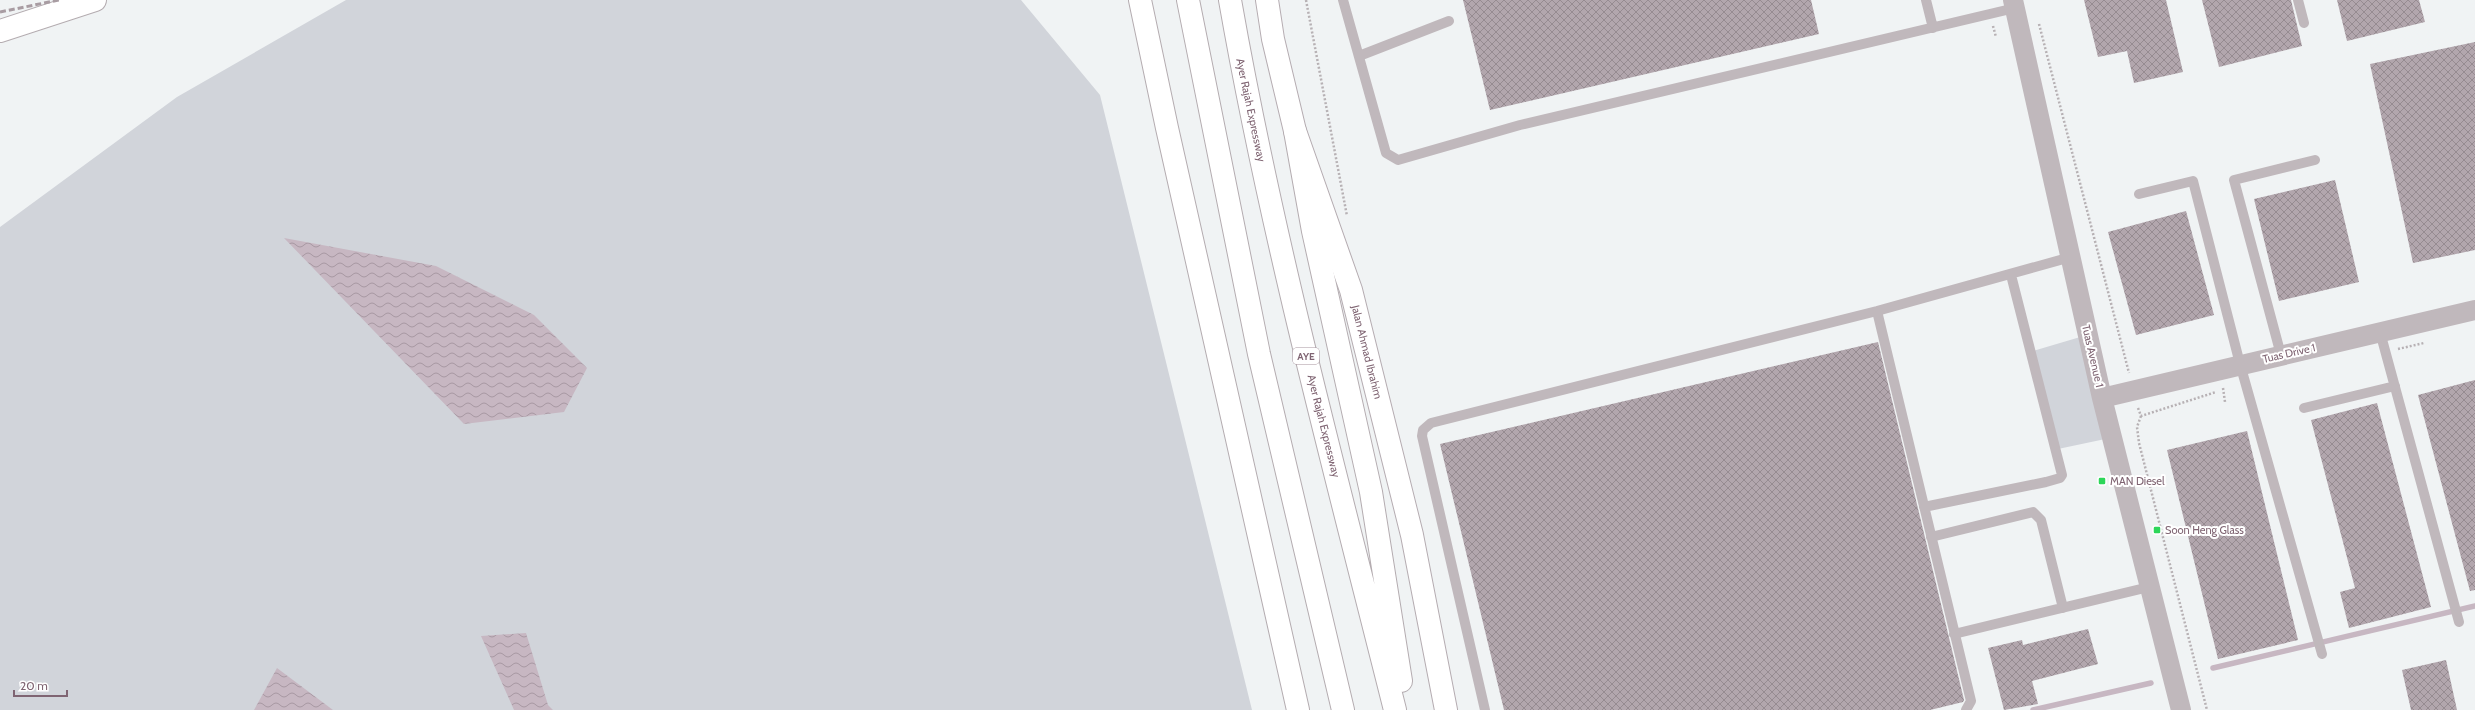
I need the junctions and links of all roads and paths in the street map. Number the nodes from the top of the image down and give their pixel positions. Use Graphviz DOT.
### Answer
graph roads {
  1 [pos="95,0"];
  2 [pos="1140,0"];
  3 [pos="1188,0"];
  4 [pos="1230,0"];
  5 [pos="1267,0"];
  6 [pos="1343,0"];
  7 [pos="1926,0"];
  8 [pos="2298,0"];
  9 [pos="2014,4"];
  10 [pos="1449,21"];
  11 [pos="2039,23"];
  12 [pos="2304,23"];
  13 [pos="1933,28"];
  14 [pos="0,31"];
  15 [pos="1359,56"];
  16 [pos="1295,131"];
  17 [pos="2315,160"];
  18 [pos="2139,194"];
  19 [pos="2071,257"];
  20 [pos="2011,274"];
  21 [pos="2475,310"];
  22 [pos="1877,311"];
  23 [pos="2380,332"];
  24 [pos="2281,356"];
  25 [pos="2240,364"];
  26 [pos="2131,380"];
  27 [pos="2394,386"];
  28 [pos="2102,398"];
  29 [pos="2304,408"];
  30 [pos="2141,416"];
  31 [pos="1924,507"];
  32 [pos="1931,537"];
  33 [pos="2149,587"];
  34 [pos="2063,608"];
  35 [pos="2459,622"];
  36 [pos="1954,634"];
  37 [pos="2322,654"];
  38 [pos="1298,710"];
  39 [pos="1343,710"];
  40 [pos="1395,710"];
  41 [pos="1406,710"];
  42 [pos="1446,710"];
  43 [pos="1485,710"];
  44 [pos="1966,710"];
  45 [pos="2180,710"];
  46 [pos="2207,710"];
  1 -- 14 [label="main road"];
  2 -- 38 [label="main road"];
  3 -- 39 [label="main road"];
  4 -- 40 [label="main road, Ayer Rajah Expressway / AYE"];
  5 -- 16 [label="main road, Jalan Ahmad Ibrahim"];
  6 -- 15 [label="lane"];
  7 -- 13 [label="lane"];
  8 -- 12 [label="lane"];
  9 -- 13 [label="lane"];
  9 -- 19 [label="street, Tuas Avenue 1"];
  10 -- 15 [label="lane"];
  11 -- 26 [label="path"];
  13 -- 15 [label="lane"];
  16 -- 41 [label="main road"];
  16 -- 42 [label="main road, Jalan Ahmad Ibrahim"];
  17 -- 24 [label="lane"];
  18 -- 25 [label="lane"];
  19 -- 20 [label="lane"];
  19 -- 28 [label="street, Tuas Avenue 1"];
  20 -- 22 [label="lane"];
  20 -- 31 [label="lane"];
  21 -- 23 [label="street, Tuas Drive 1"];
  22 -- 31 [label="lane"];
  22 -- 43 [label="lane"];
  23 -- 24 [label="street, Tuas Drive 1"];
  23 -- 27 [label="lane"];
  24 -- 25 [label="street, Tuas Drive 1"];
  25 -- 28 [label="street, Tuas Drive 1"];
  25 -- 37 [label="lane"];
  27 -- 29 [label="lane"];
  27 -- 35 [label="lane"];
  28 -- 33 [label="street, Tuas Avenue 1"];
  30 -- 46 [label="path"];
  31 -- 32 [label="lane"];
  32 -- 34 [label="lane"];
  32 -- 36 [label="lane"];
  33 -- 34 [label="lane"];
  33 -- 45 [label="street, Tuas Avenue 1"];
  34 -- 36 [label="lane"];
  36 -- 44 [label="lane"];
}
